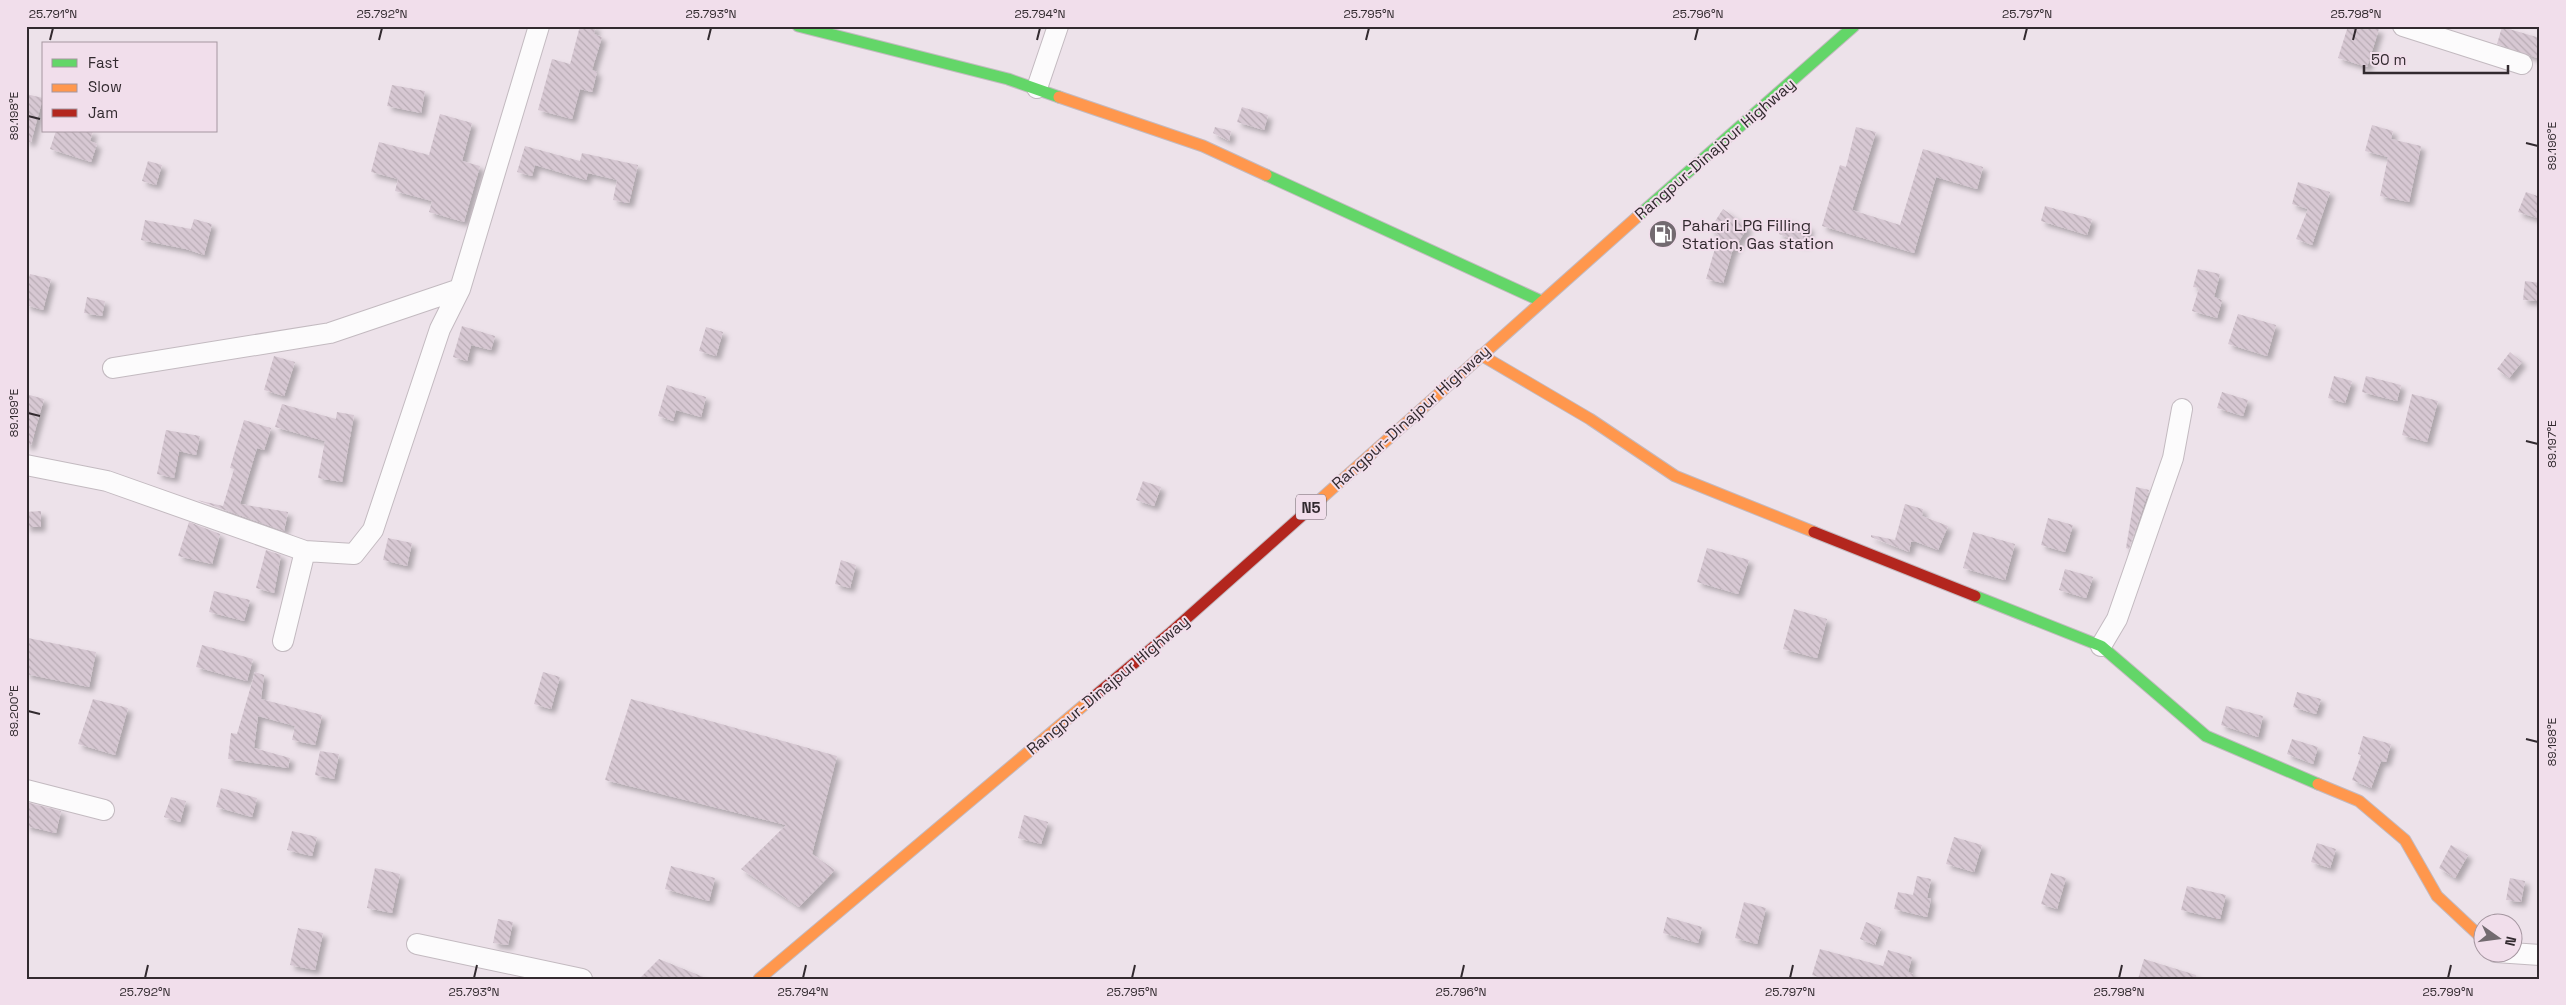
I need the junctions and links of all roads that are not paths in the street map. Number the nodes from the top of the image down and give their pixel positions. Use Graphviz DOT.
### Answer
graph roads {
  1 [pos="539,26"];
  2 [pos="798,26"];
  3 [pos="1058,26"];
  4 [pos="1854,26"];
  5 [pos="2403,26"];
  6 [pos="2522,64"];
  7 [pos="1037,88"];
  8 [pos="460,289"];
  9 [pos="1541,301"];
  10 [pos="1481,355"];
  11 [pos="113,368"];
  12 [pos="2182,409"];
  13 [pos="26,465"];
  14 [pos="305,551"];
  15 [pos="283,642"];
  16 [pos="2101,646"];
  17 [pos="26,790"];
  18 [pos="104,810"];
  19 [pos="2474,931"];
  20 [pos="417,944"];
  21 [pos="2524,954"];
  22 [pos="2540,955"];
  23 [pos="582,979"];
  24 [pos="759,979"];
  1 -- 8 [label="street"];
  2 -- 7 [label="main road"];
  3 -- 7 [label="street"];
  4 -- 9 [label="main road, Rangpur-Dinajpur Highway / N5"];
  5 -- 6 [label="street"];
  7 -- 9 [label="main road"];
  8 -- 11 [label="street"];
  8 -- 14 [label="street"];
  9 -- 10 [label="main road, Rangpur-Dinajpur Highway / N5"];
  10 -- 16 [label="main road"];
  10 -- 24 [label="main road, Rangpur-Dinajpur Highway / N5"];
  12 -- 16 [label="street"];
  13 -- 14 [label="street"];
  14 -- 15 [label="street"];
  16 -- 19 [label="main road"];
  17 -- 18 [label="street"];
  20 -- 23 [label="street"];
  21 -- 22 [label="street"];
}
